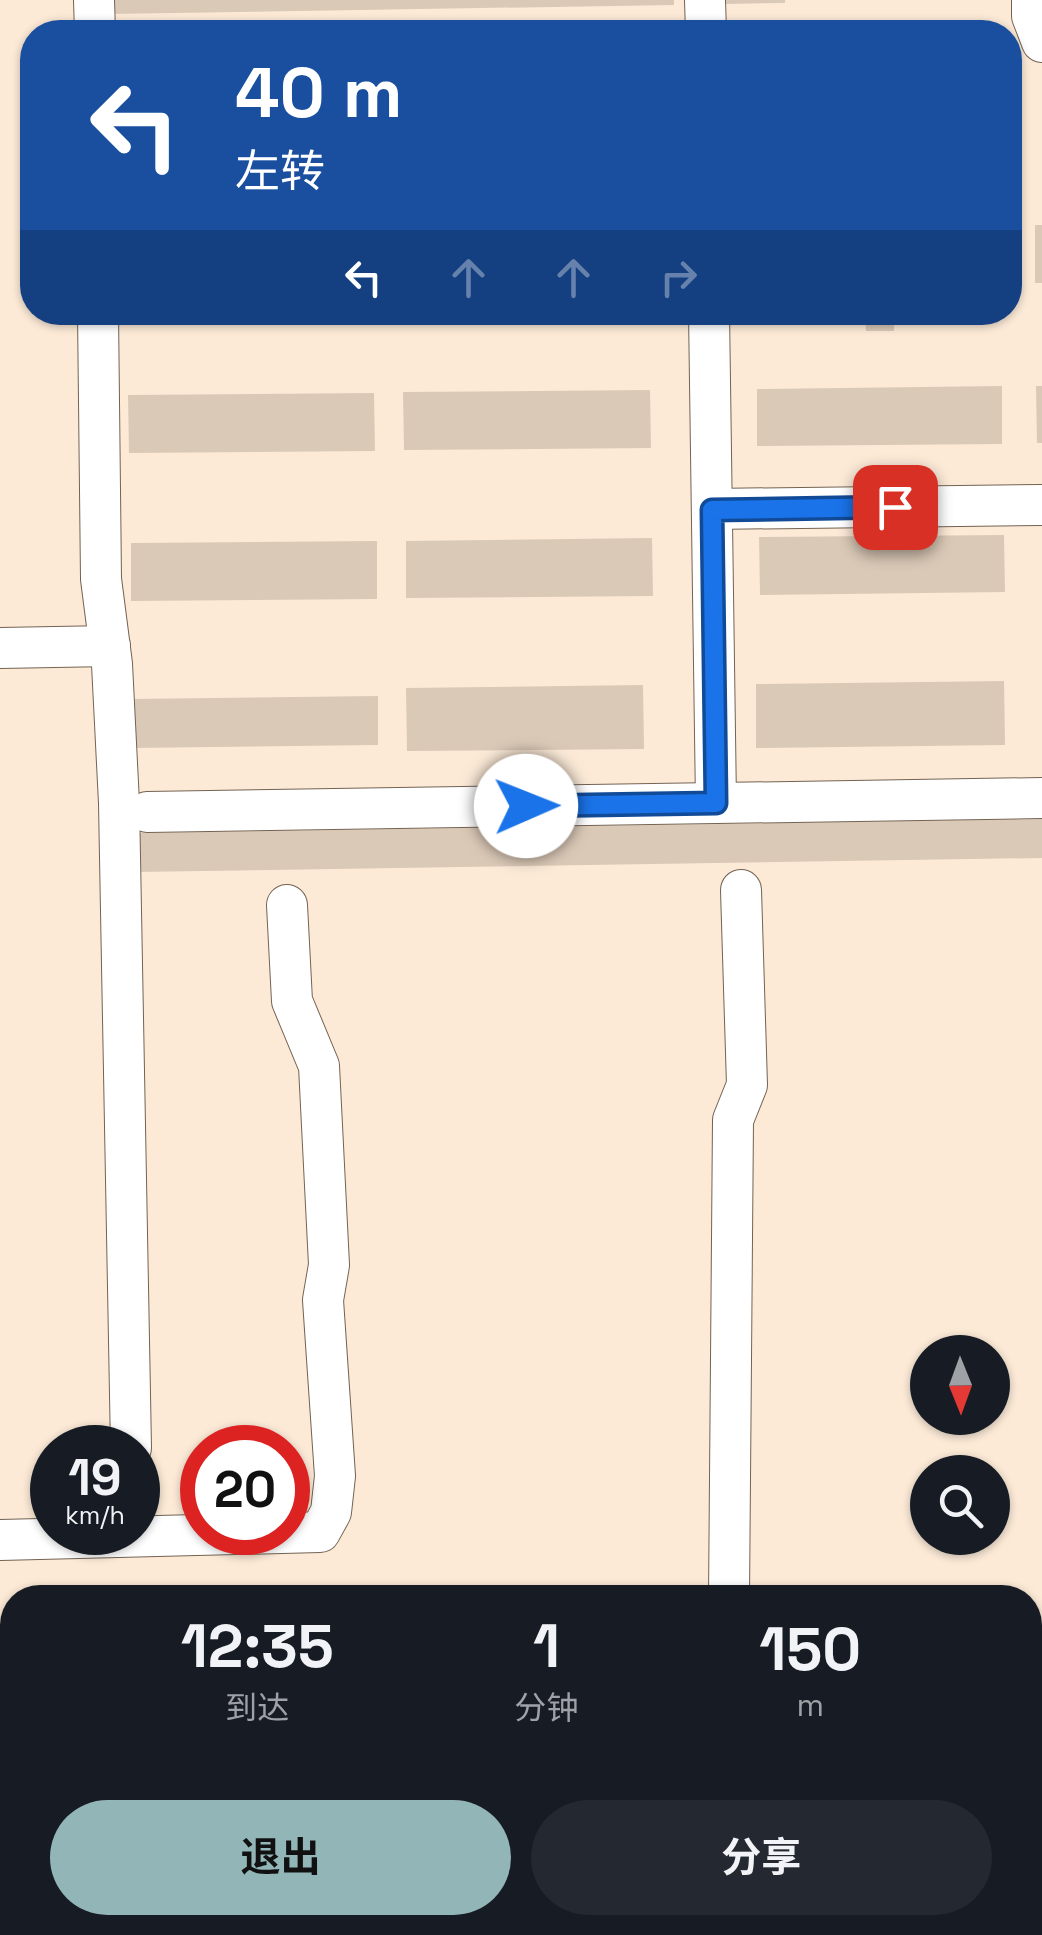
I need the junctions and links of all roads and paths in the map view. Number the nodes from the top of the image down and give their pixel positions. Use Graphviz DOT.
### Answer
graph roads {
  1 [pos="1032,0"];
  2 [pos="1042,42"];
  3 [pos="98,325"];
  4 [pos="710,325"];
  5 [pos="1042,505"];
  6 [pos="712,510"];
  7 [pos="110,646"];
  8 [pos="0,648"];
  9 [pos="1042,798"];
  10 [pos="716,803"];
  11 [pos="146,812"];
  12 [pos="741,890"];
  13 [pos="287,905"];
  14 [pos="131,1425"];
  15 [pos="160,1535"];
  16 [pos="30,1539"];
  17 [pos="0,1540"];
  18 [pos="730,1585"];
  1 -- 2 [label="street"];
  3 -- 7 [label="street"];
  4 -- 6 [label="street"];
  5 -- 6 [label="street"];
  6 -- 10 [label="street"];
  7 -- 8 [label="street"];
  7 -- 14 [label="street"];
  9 -- 10 [label="street"];
  10 -- 11 [label="street"];
  12 -- 18 [label="street"];
  13 -- 15 [label="street"];
  16 -- 17 [label="street"];
}
